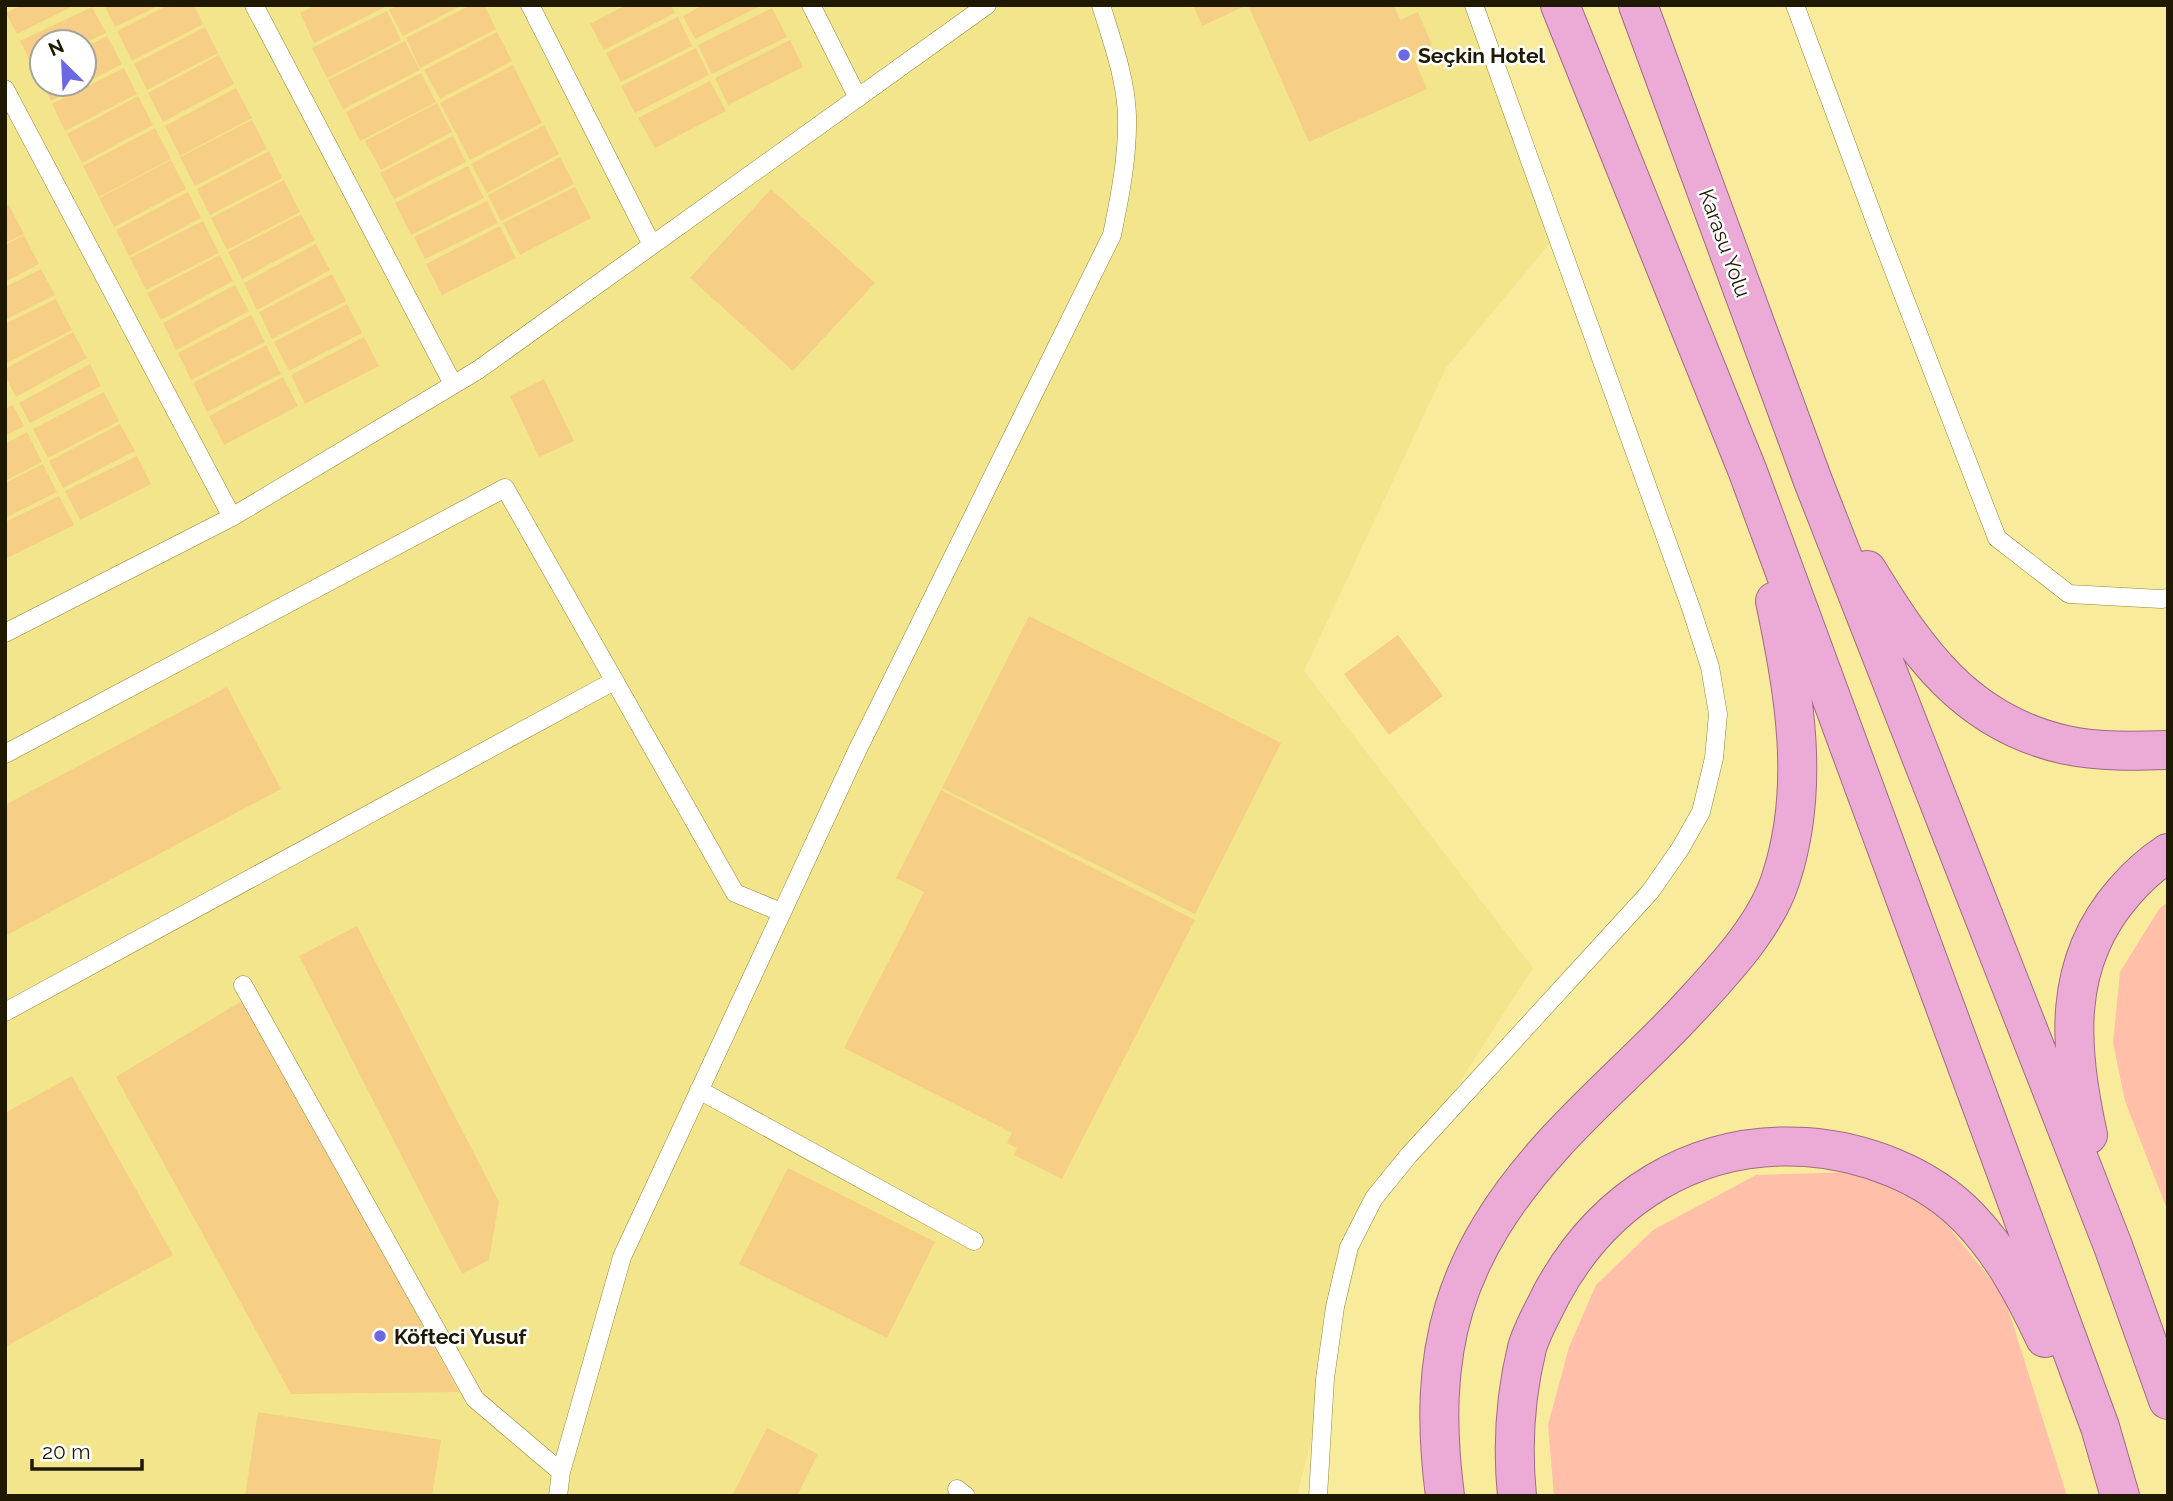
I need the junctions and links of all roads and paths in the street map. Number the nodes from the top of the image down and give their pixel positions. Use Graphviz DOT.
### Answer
graph roads {
  1 [pos="254,5"];
  2 [pos="530,5"];
  3 [pos="811,5"];
  4 [pos="987,5"];
  5 [pos="1101,5"];
  6 [pos="1474,5"];
  7 [pos="1560,5"];
  8 [pos="1638,5"];
  9 [pos="1795,5"];
  10 [pos="5,89"];
  11 [pos="858,98"];
  12 [pos="652,245"];
  13 [pos="453,384"];
  14 [pos="1748,472"];
  15 [pos="1813,481"];
  16 [pos="232,517"];
  17 [pos="2168,598"];
  18 [pos="5,633"];
  19 [pos="614,681"];
  20 [pos="2168,750"];
  21 [pos="5,754"];
  22 [pos="2168,853"];
  23 [pos="781,912"];
  24 [pos="243,985"];
  25 [pos="5,1012"];
  26 [pos="699,1090"];
  27 [pos="974,1241"];
  28 [pos="2113,1246"];
  29 [pos="2165,1392"];
  30 [pos="2096,1430"];
  31 [pos="561,1472"];
  32 [pos="2119,1492"];
  33 [pos="558,1496"];
  34 [pos="1318,1496"];
  35 [pos="1445,1496"];
  36 [pos="1517,1496"];
  1 -- 13 [label="lane"];
  2 -- 12 [label="lane"];
  3 -- 11 [label="lane"];
  4 -- 11 [label="lane"];
  5 -- 23 [label="lane"];
  6 -- 34 [label="lane"];
  7 -- 14 [label="highway"];
  8 -- 15 [label="highway, Karasu Yolu"];
  9 -- 17 [label="lane"];
  10 -- 16 [label="lane"];
  11 -- 12 [label="lane"];
  12 -- 13 [label="lane"];
  13 -- 16 [label="lane"];
  14 -- 30 [label="highway"];
  14 -- 35 [label="highway"];
  15 -- 20 [label="highway"];
  15 -- 28 [label="highway"];
  16 -- 18 [label="lane"];
  19 -- 21 [label="lane"];
  19 -- 23 [label="lane"];
  19 -- 25 [label="lane"];
  22 -- 28 [label="highway"];
  23 -- 26 [label="lane"];
  24 -- 31 [label="lane"];
  26 -- 27 [label="lane"];
  26 -- 31 [label="lane"];
  28 -- 29 [label="highway"];
  30 -- 32 [label="highway"];
  30 -- 36 [label="highway"];
  31 -- 33 [label="lane"];
}
